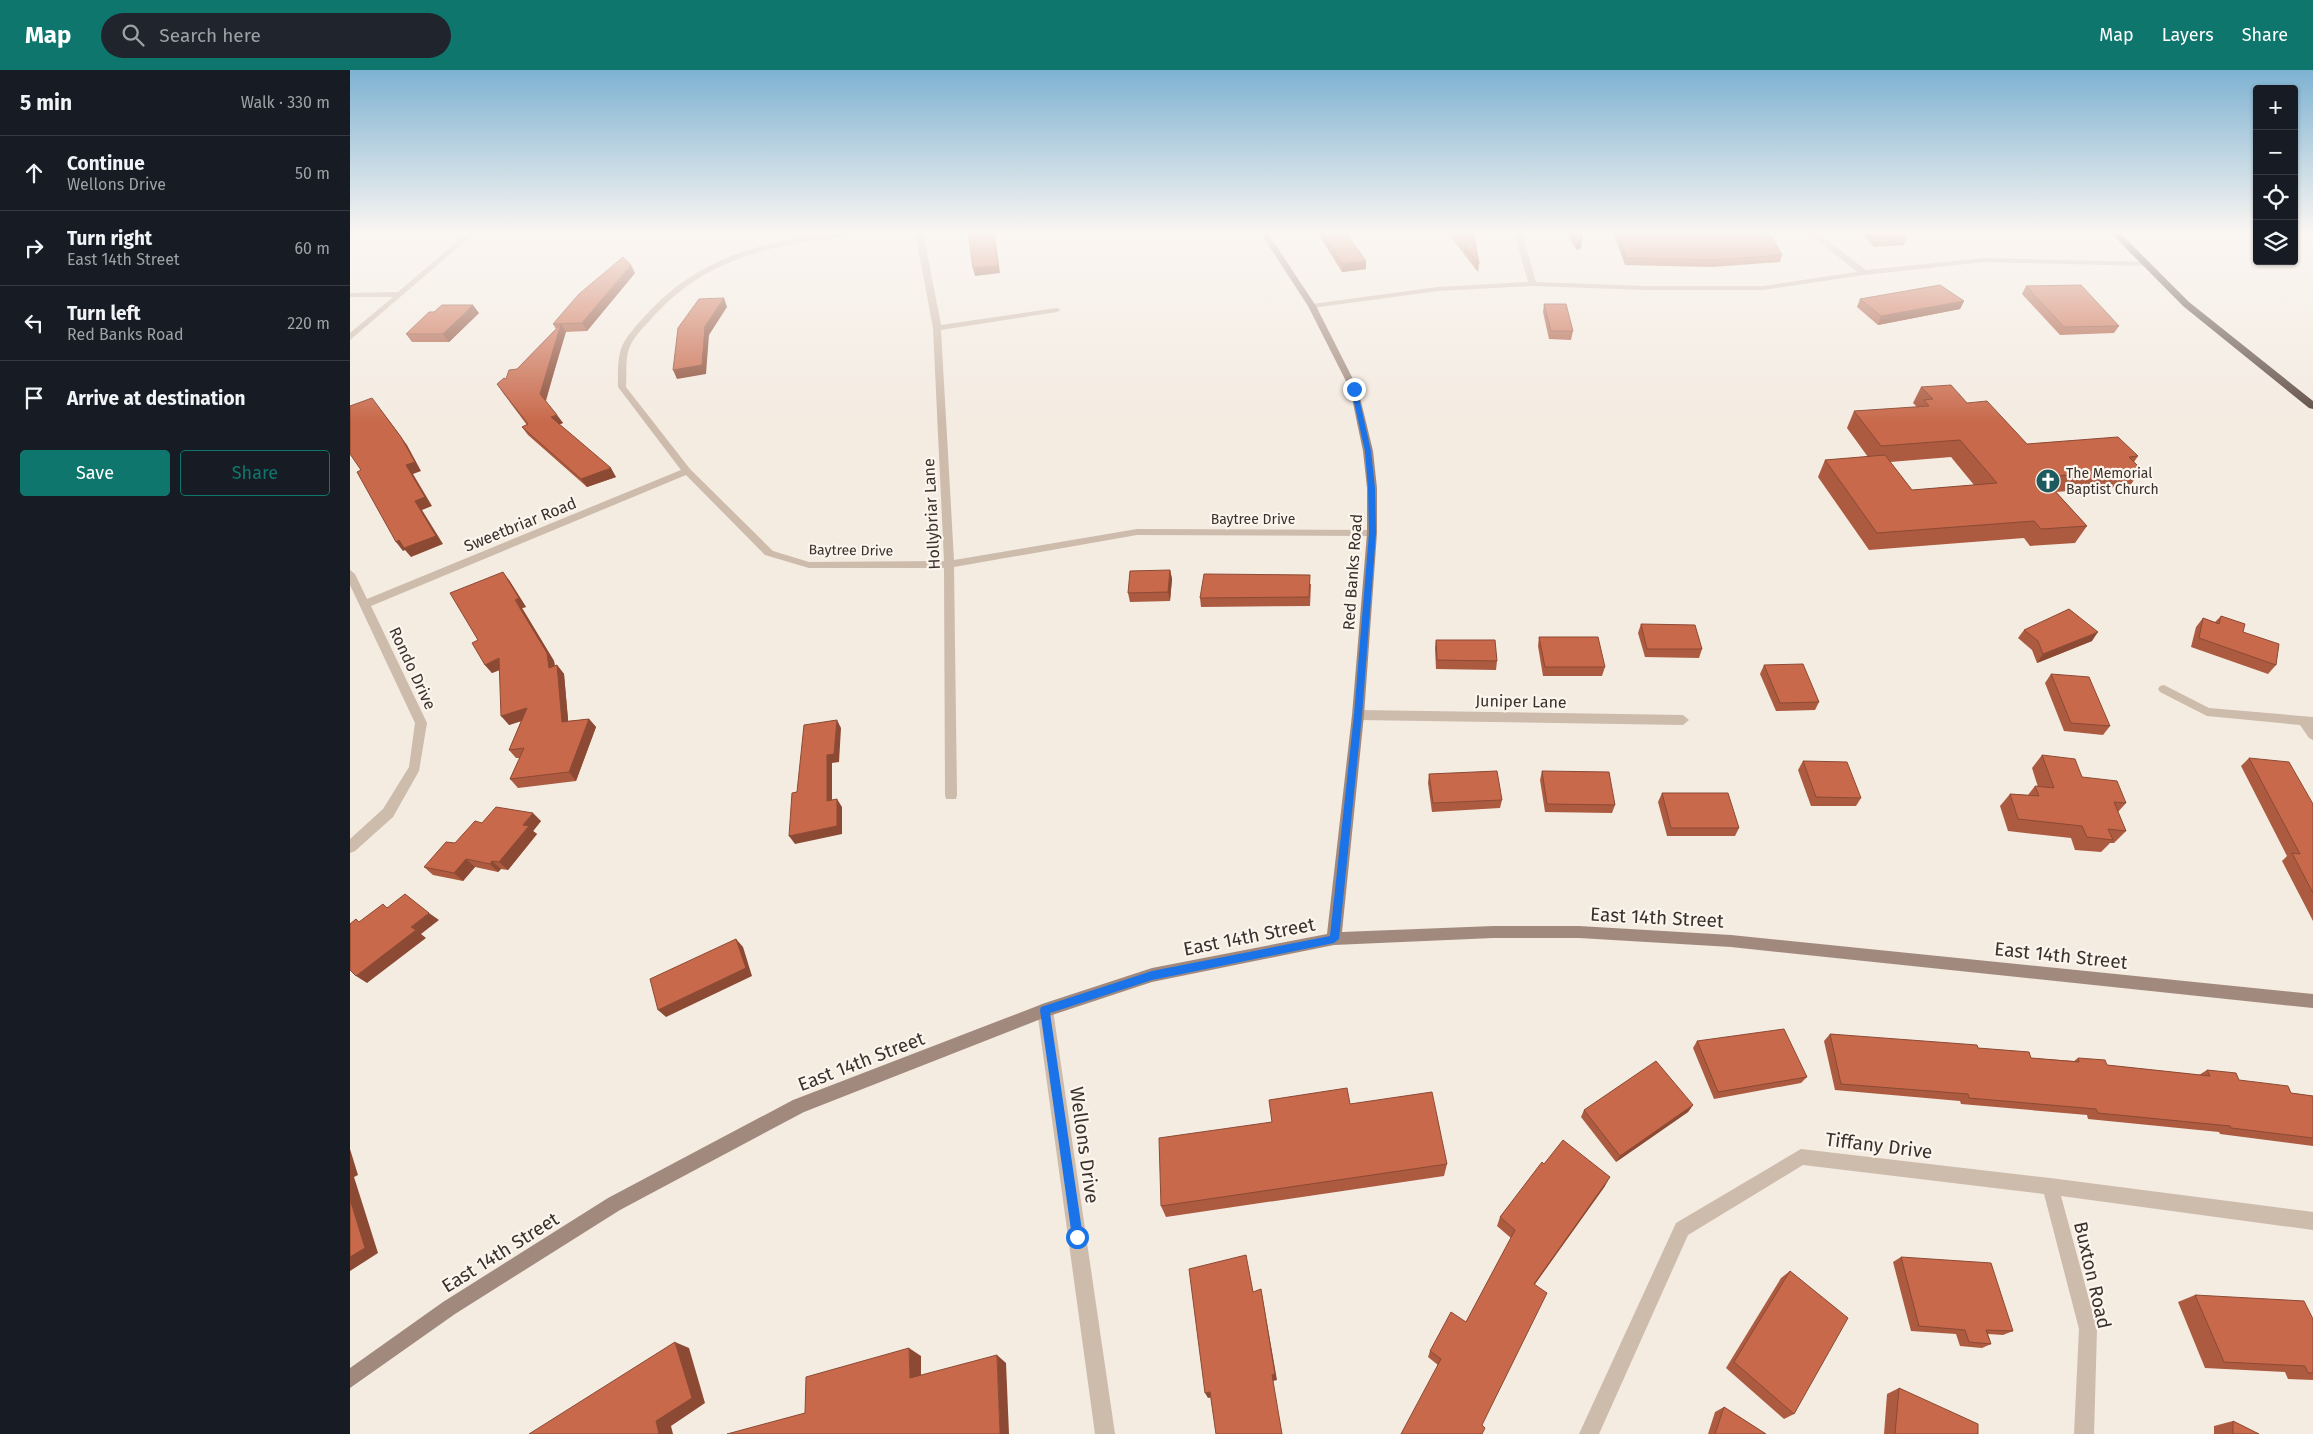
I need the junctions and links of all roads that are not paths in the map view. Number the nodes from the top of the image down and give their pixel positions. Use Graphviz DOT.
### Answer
graph roads {
  1 [pos="399,296"];
  2 [pos="668,296"];
  3 [pos="931,296"];
  4 [pos="1305,296"];
  5 [pos="1389,296"];
  6 [pos="2178,296"];
  7 [pos="1312,306"];
  8 [pos="1057,310"];
  9 [pos="937,328"];
  10 [pos="350,337"];
  11 [pos="2313,406"];
  12 [pos="687,471"];
  13 [pos="1372,533"];
  14 [pos="949,564"];
  15 [pos="350,574"];
  16 [pos="365,604"];
  17 [pos="2164,689"];
  18 [pos="1358,715"];
  19 [pos="1683,720"];
  20 [pos="2309,722"];
  21 [pos="2313,735"];
  22 [pos="951,795"];
  23 [pos="350,847"];
  24 [pos="1334,939"];
  25 [pos="2313,1001"];
  26 [pos="1045,1010"];
  27 [pos="2050,1186"];
  28 [pos="2313,1221"];
  29 [pos="350,1379"];
  30 [pos="1106,1434"];
  31 [pos="1589,1434"];
  32 [pos="2084,1434"];
  1 -- 10 [label="street"];
  2 -- 12 [label="street, Baytree Drive"];
  3 -- 9 [label="street, Hollybriar Lane"];
  4 -- 7 [label="street, Red Banks Road"];
  5 -- 7 [label="street"];
  6 -- 11 [label="highway"];
  7 -- 13 [label="street, Red Banks Road"];
  8 -- 9 [label="street"];
  9 -- 14 [label="street, Hollybriar Lane"];
  12 -- 14 [label="street, Baytree Drive"];
  12 -- 16 [label="street, Sweetbriar Road"];
  13 -- 14 [label="street, Baytree Drive"];
  13 -- 18 [label="street, Red Banks Road"];
  14 -- 22 [label="street, Hollybriar Lane"];
  15 -- 16 [label="street, Rondo Drive"];
  16 -- 23 [label="street, Rondo Drive"];
  17 -- 20 [label="street"];
  18 -- 19 [label="street, Juniper Lane"];
  18 -- 24 [label="street, Red Banks Road"];
  20 -- 21 [label="street"];
  24 -- 25 [label="street, East 14th Street"];
  24 -- 26 [label="street, East 14th Street"];
  26 -- 29 [label="street, East 14th Street"];
  26 -- 30 [label="street, Wellons Drive"];
  27 -- 28 [label="street, Tiffany Drive"];
  27 -- 31 [label="street, Tiffany Drive"];
  27 -- 32 [label="street, Buxton Road"];
}
